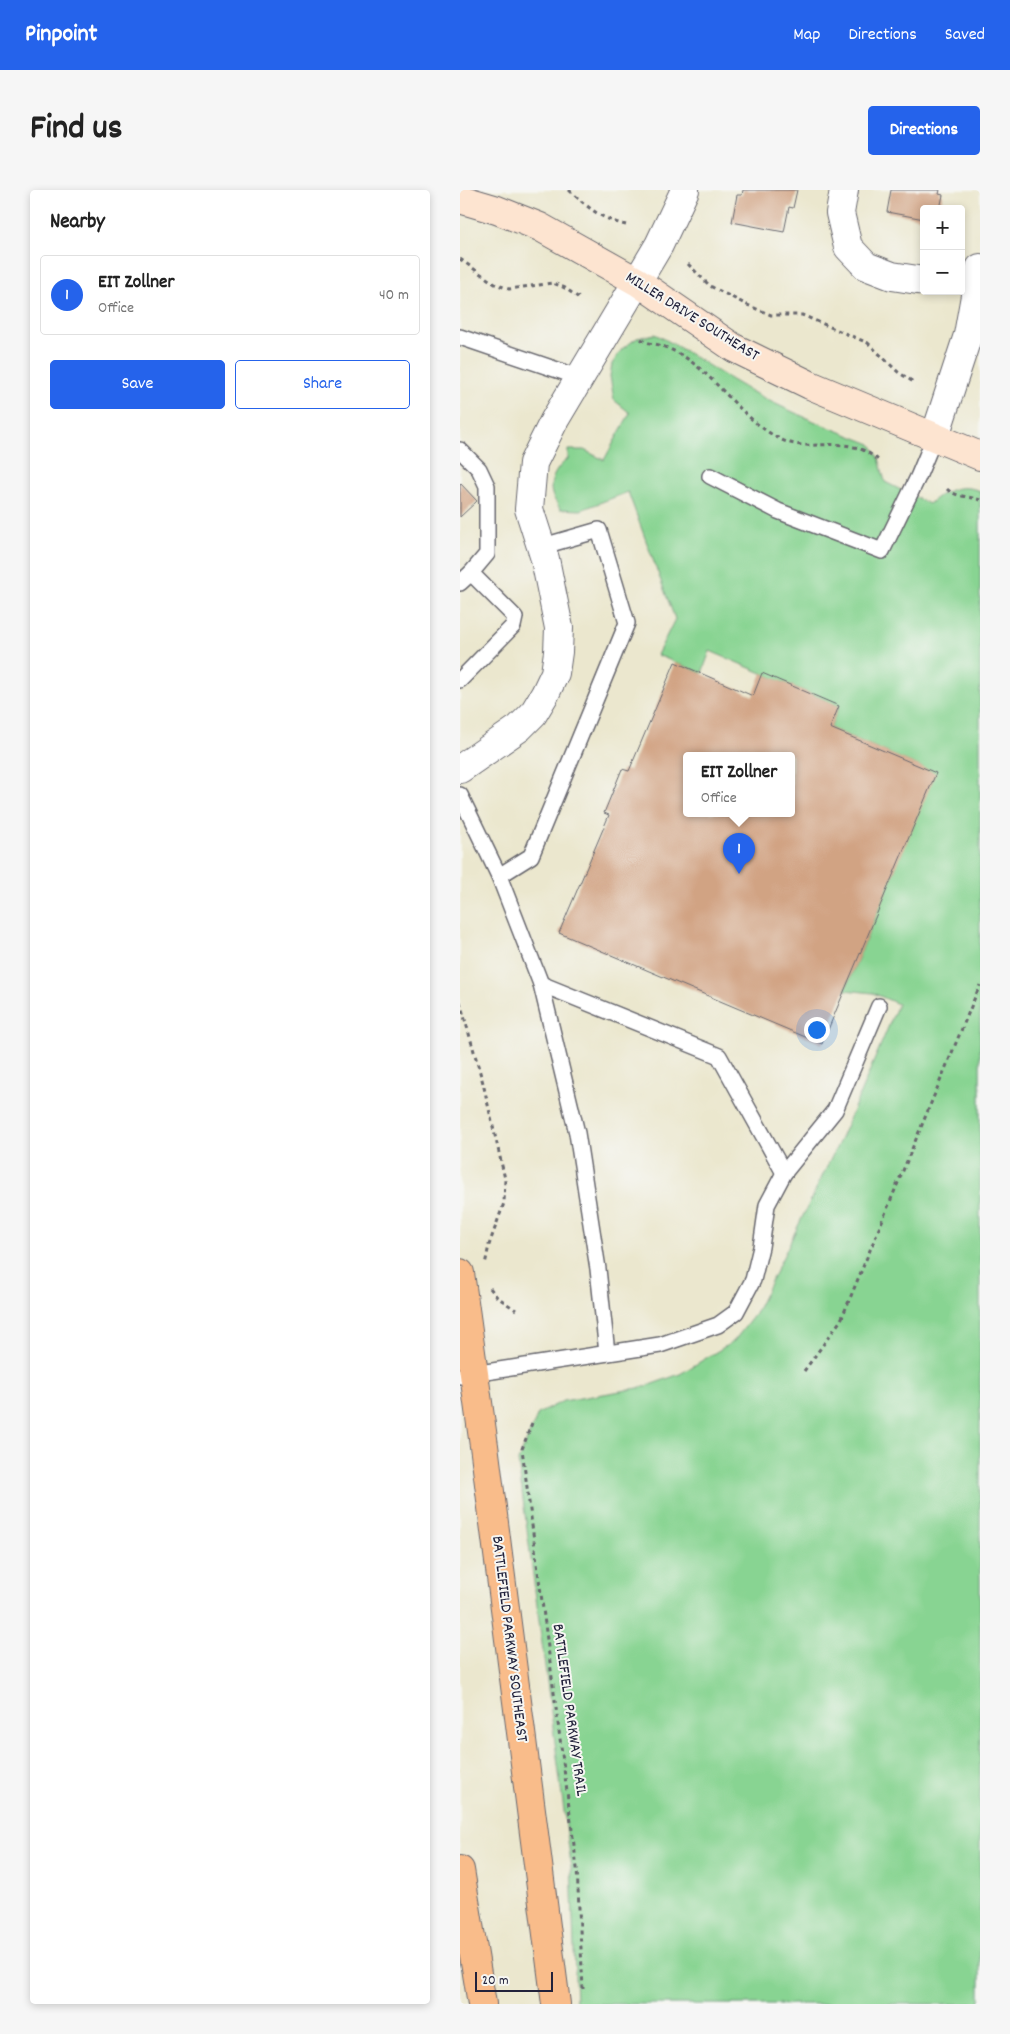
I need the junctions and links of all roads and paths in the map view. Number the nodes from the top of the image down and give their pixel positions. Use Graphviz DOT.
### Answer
graph roads {
  1 [pos="569,190"];
  2 [pos="686,190"];
  3 [pos="844,190"];
  4 [pos="460,199"];
  5 [pos="626,225"];
  6 [pos="460,259"];
  7 [pos="688,264"];
  8 [pos="920,281"];
  9 [pos="638,282"];
  10 [pos="972,282"];
  11 [pos="580,298"];
  12 [pos="460,337"];
  13 [pos="641,339"];
  14 [pos="581,378"];
  15 [pos="915,383"];
  16 [pos="935,436"];
  17 [pos="460,450"];
  18 [pos="980,456"];
  19 [pos="881,462"];
  20 [pos="710,476"];
  21 [pos="947,489"];
  22 [pos="980,500"];
  23 [pos="540,547"];
  24 [pos="471,573"];
  25 [pos="460,583"];
  26 [pos="460,679"];
  27 [pos="460,770"];
  28 [pos="460,794"];
  29 [pos="499,876"];
  30 [pos="541,984"];
  31 [pos="980,986"];
  32 [pos="460,1002"];
  33 [pos="879,1006"];
  34 [pos="784,1173"];
  35 [pos="473,1272"];
  36 [pos="488,1283"];
  37 [pos="516,1310"];
  38 [pos="607,1354"];
  39 [pos="804,1371"];
  40 [pos="467,1375"];
  41 [pos="532,1423"];
  42 [pos="460,1870"];
  43 [pos="584,1994"];
  44 [pos="482,2004"];
  45 [pos="556,2004"];
  1 -- 5 [label="path"];
  2 -- 9 [label="street"];
  3 -- 8 [label="street"];
  4 -- 9 [label="street, MILLER DRIVE SOUTHEAST"];
  6 -- 11 [label="path"];
  7 -- 15 [label="path"];
  9 -- 14 [label="street"];
  9 -- 16 [label="street, MILLER DRIVE SOUTHEAST"];
  10 -- 16 [label="street"];
  12 -- 14 [label="lane"];
  13 -- 19 [label="path"];
  14 -- 23 [label="street"];
  16 -- 18 [label="street, MILLER DRIVE SOUTHEAST"];
  16 -- 20 [label="lane"];
  17 -- 24 [label="lane"];
  21 -- 22 [label="path"];
  23 -- 27 [label="street"];
  23 -- 29 [label="lane"];
  24 -- 25 [label="lane"];
  24 -- 26 [label="lane"];
  28 -- 29 [label="lane"];
  29 -- 30 [label="lane"];
  30 -- 34 [label="lane"];
  30 -- 38 [label="lane"];
  31 -- 39 [label="path"];
  32 -- 35 [label="path"];
  33 -- 34 [label="lane"];
  34 -- 38 [label="lane"];
  35 -- 40 [label="main road, BATTLEFIELD PARKWAY SOUTHEAST"];
  36 -- 37 [label="path"];
  38 -- 40 [label="lane"];
  40 -- 45 [label="main road, BATTLEFIELD PARKWAY SOUTHEAST"];
  41 -- 43 [label="path, BATTLEFIELD PARKWAY TRAIL"];
  42 -- 44 [label="main road"];
}
